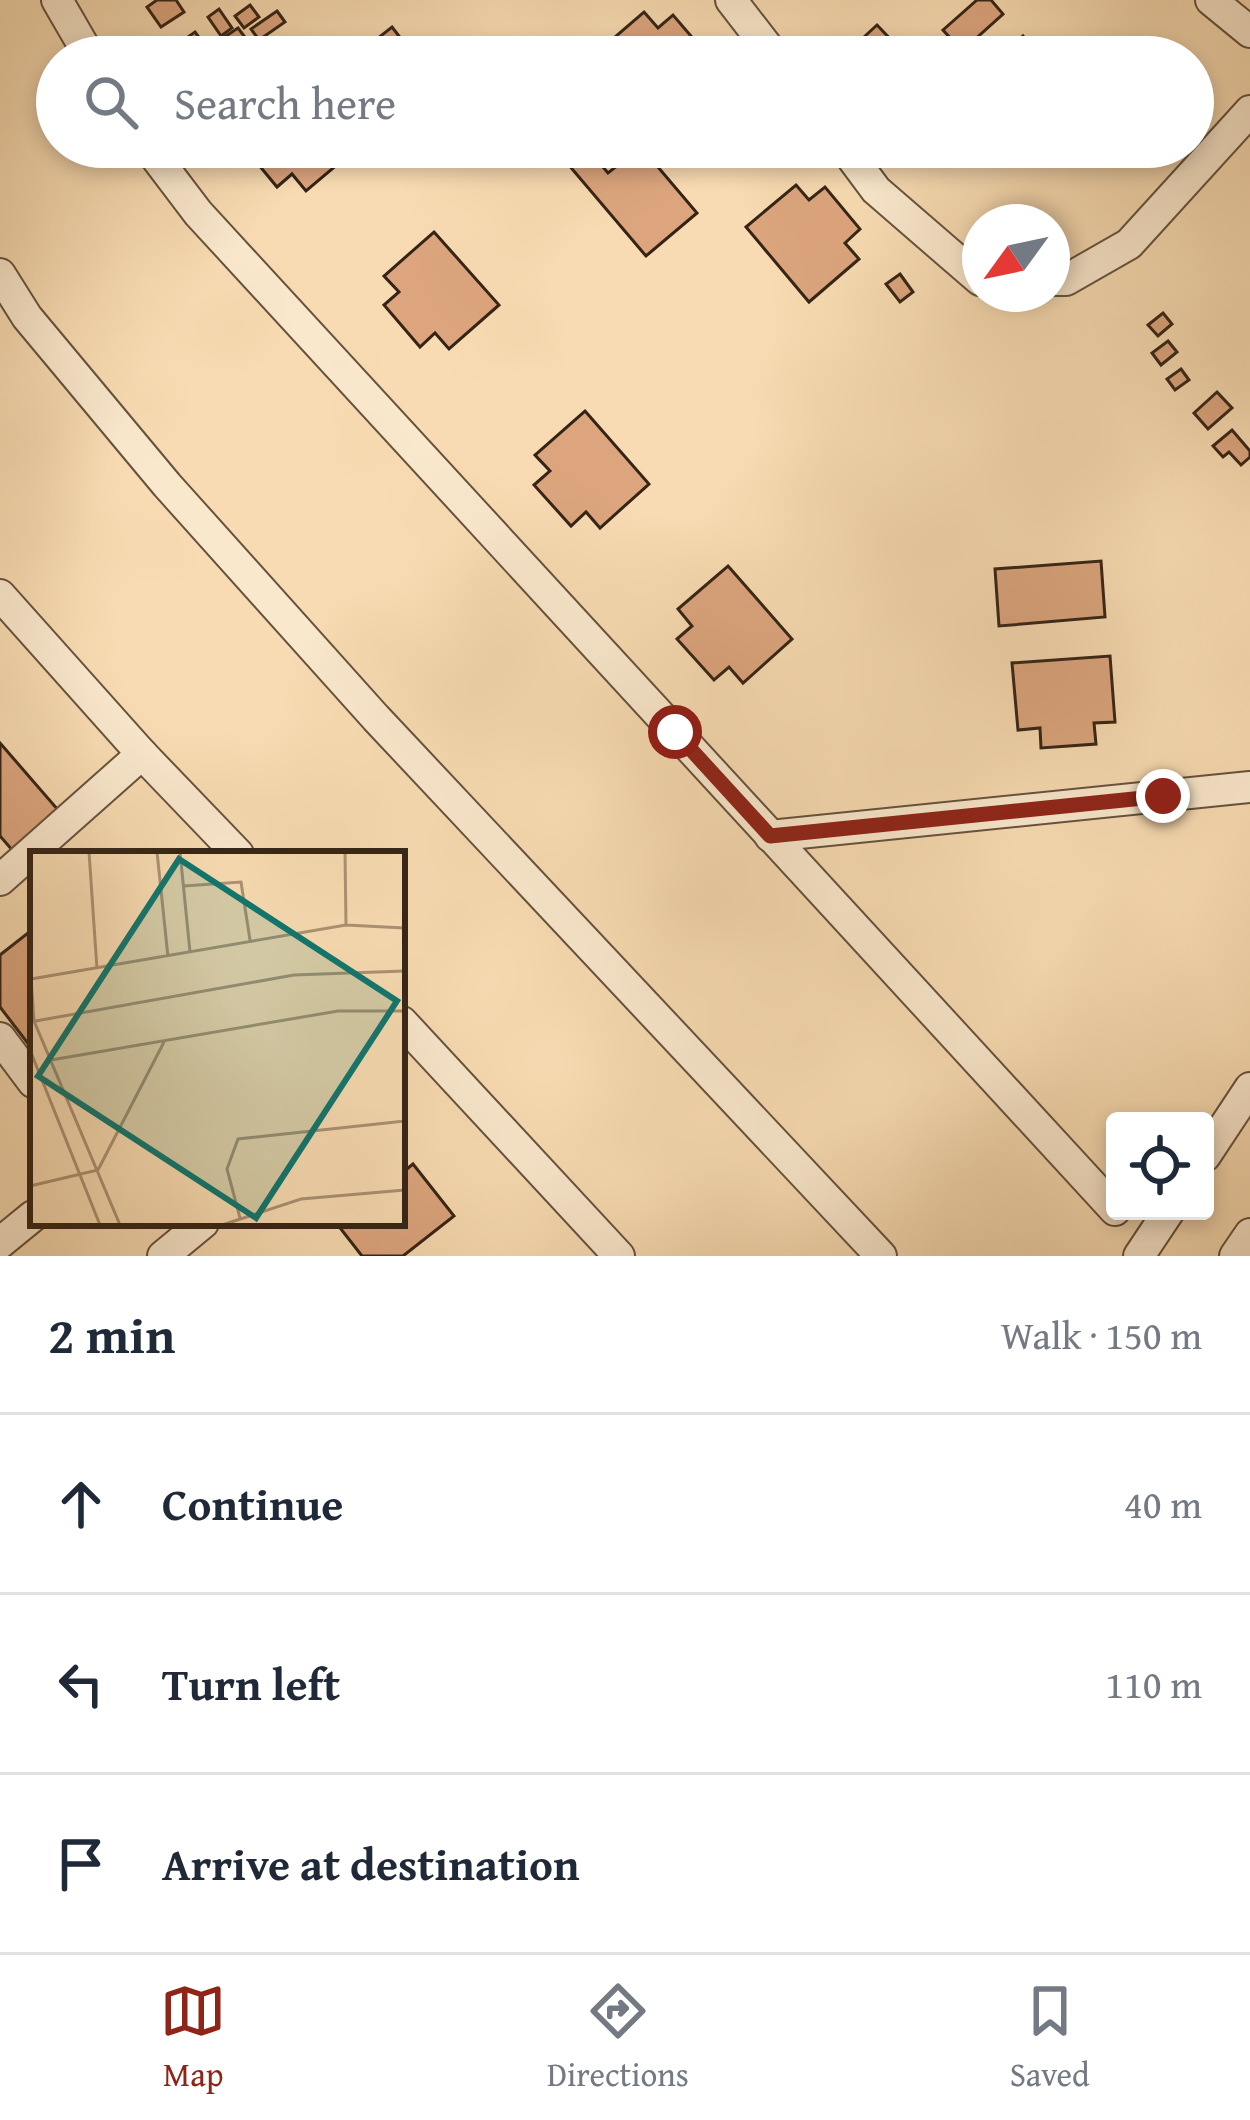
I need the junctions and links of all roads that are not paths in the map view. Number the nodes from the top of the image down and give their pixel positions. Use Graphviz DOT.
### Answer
graph roads {
  1 [pos="56,0"];
  2 [pos="731,0"];
  3 [pos="1211,0"];
  4 [pos="1250,32"];
  5 [pos="77,36"];
  6 [pos="759,36"];
  7 [pos="1250,111"];
  8 [pos="1214,151"];
  9 [pos="164,168"];
  10 [pos="860,168"];
  11 [pos="1198,168"];
  12 [pos="962,264"];
  13 [pos="0,274"];
  14 [pos="1070,278"];
  15 [pos="0,595"];
  16 [pos="142,754"];
  17 [pos="1250,787"];
  18 [pos="770,836"];
  19 [pos="33,851"];
  20 [pos="235,851"];
  21 [pos="30,853"];
  22 [pos="0,880"];
  23 [pos="0,1039"];
  24 [pos="409,1042"];
  25 [pos="30,1078"];
  26 [pos="1250,1088"];
  27 [pos="1214,1142"];
  28 [pos="1106,1201"];
  29 [pos="30,1218"];
  30 [pos="1121,1220"];
  31 [pos="1162,1220"];
  32 [pos="199,1226"];
  33 [pos="1250,1234"];
  34 [pos="0,1243"];
  35 [pos="1143,1250"];
  36 [pos="163,1256"];
  37 [pos="619,1256"];
  38 [pos="881,1256"];
  39 [pos="1235,1256"];
  1 -- 5 [label="street"];
  2 -- 6 [label="street"];
  3 -- 4 [label="street"];
  7 -- 8 [label="street"];
  9 -- 18 [label="street"];
  10 -- 12 [label="street"];
  11 -- 14 [label="street"];
  13 -- 38 [label="street"];
  15 -- 16 [label="street"];
  16 -- 19 [label="street"];
  16 -- 20 [label="street"];
  17 -- 18 [label="street"];
  18 -- 28 [label="street"];
  21 -- 22 [label="street"];
  23 -- 25 [label="street"];
  24 -- 37 [label="street"];
  26 -- 27 [label="street"];
  29 -- 34 [label="street"];
  30 -- 35 [label="street"];
  31 -- 35 [label="street"];
  32 -- 36 [label="street"];
  33 -- 39 [label="street"];
}
